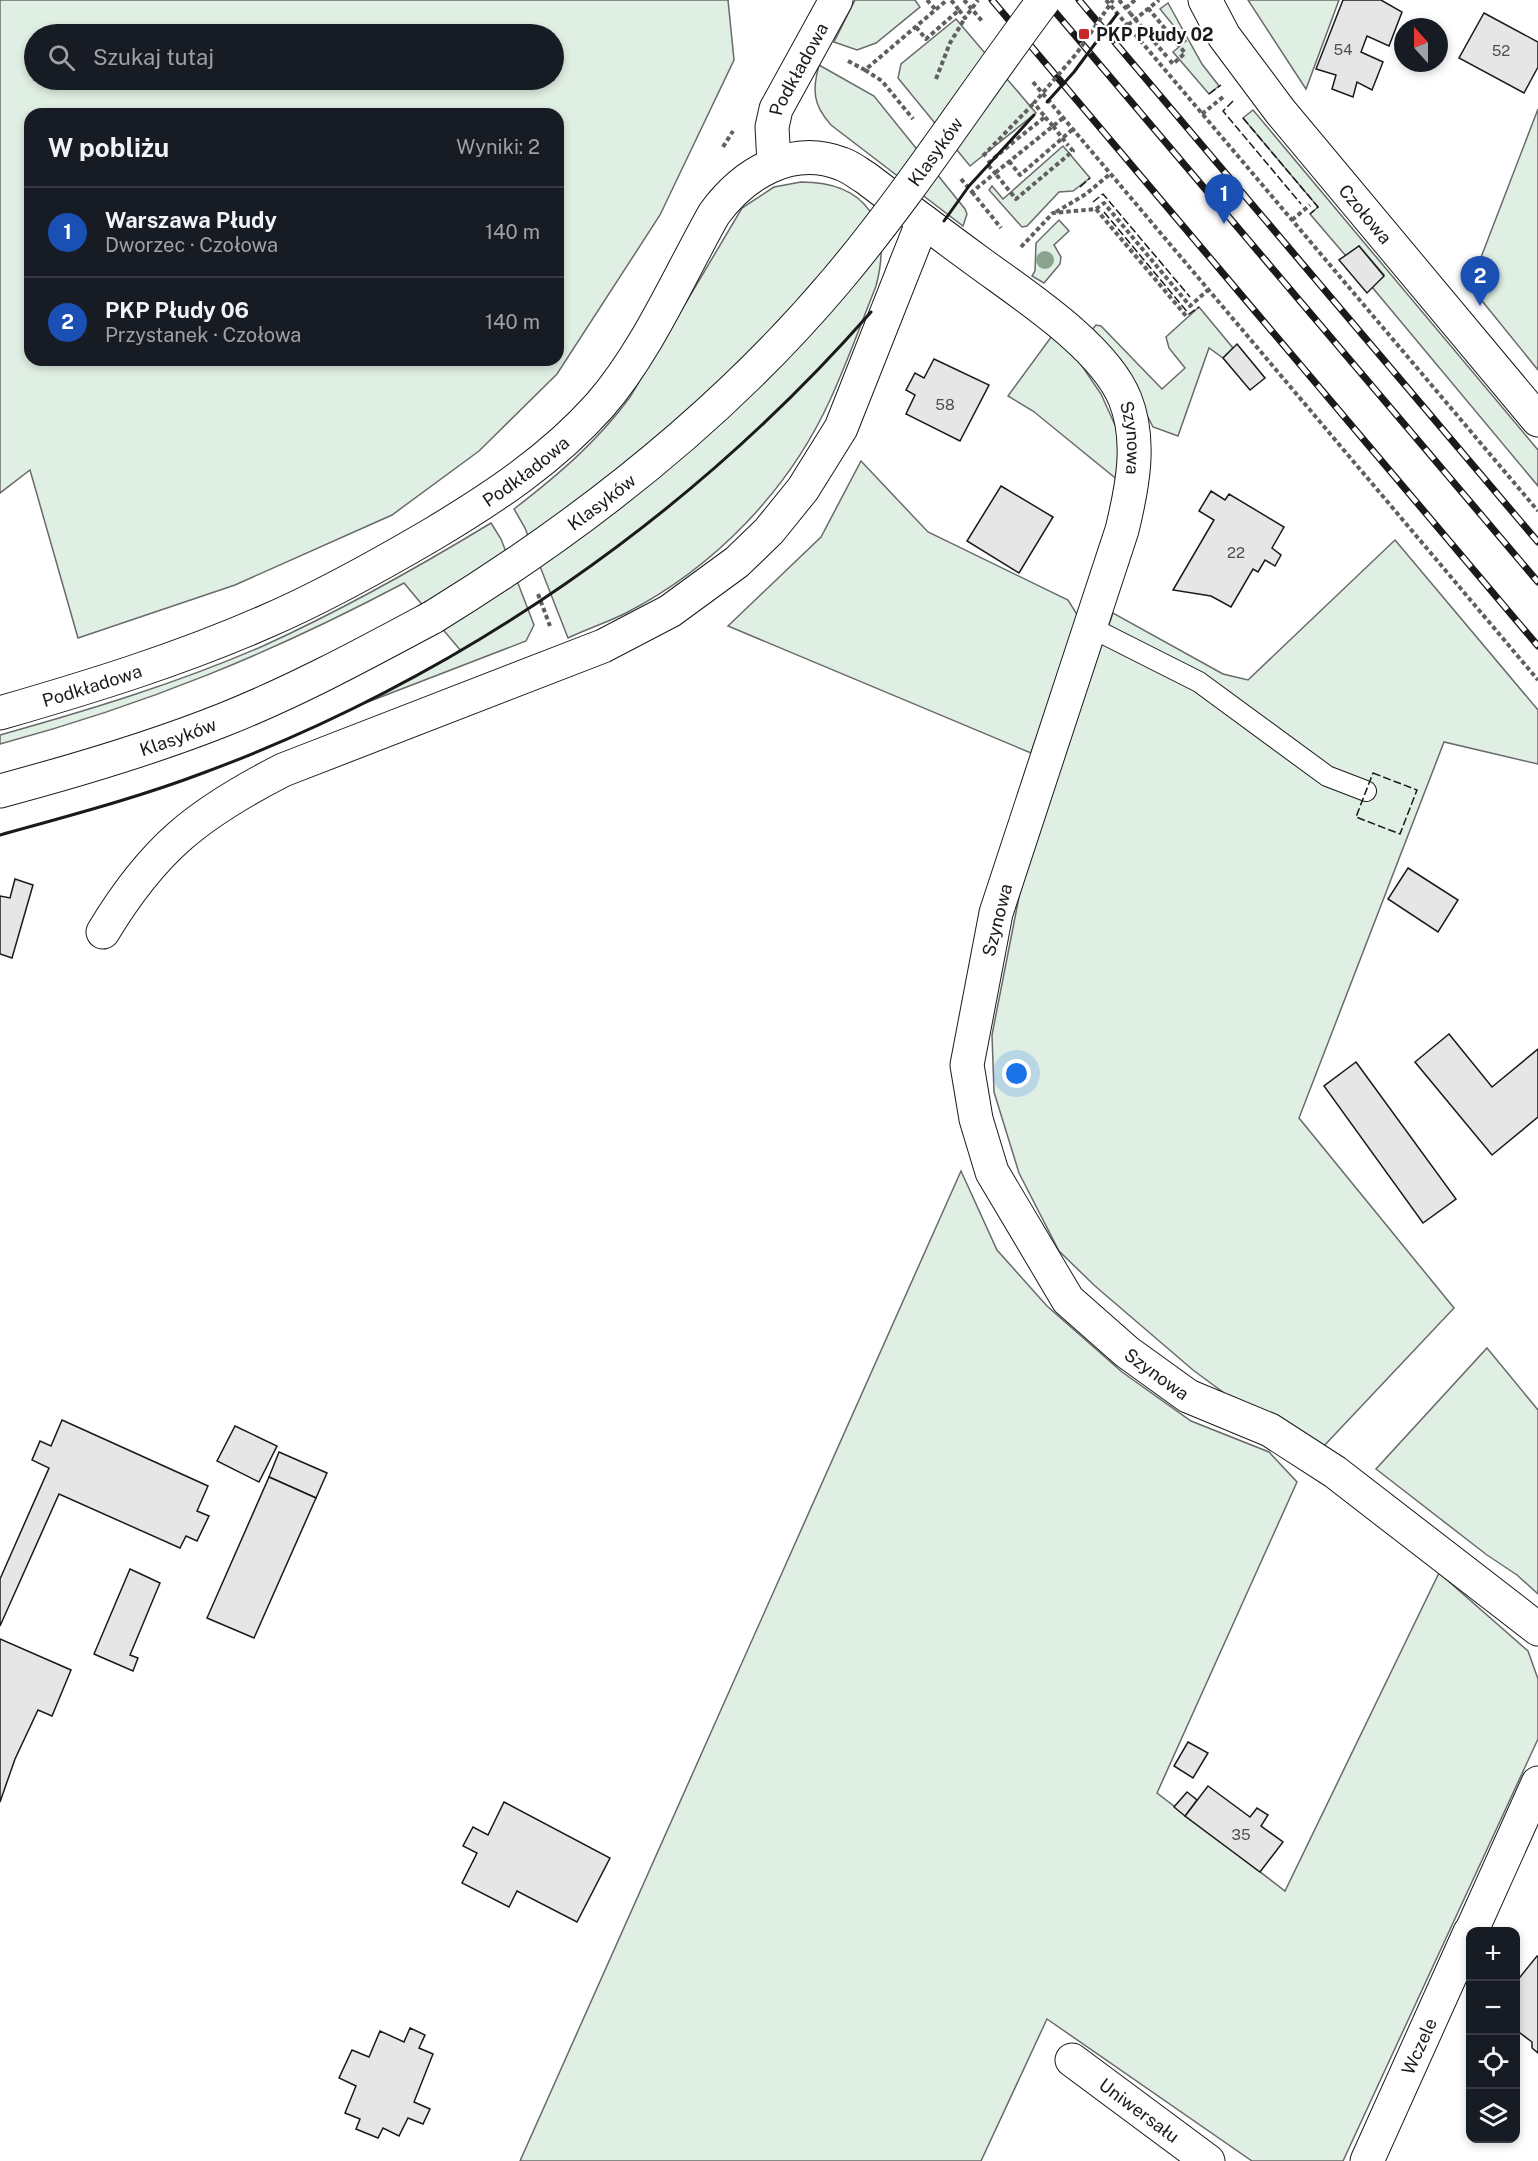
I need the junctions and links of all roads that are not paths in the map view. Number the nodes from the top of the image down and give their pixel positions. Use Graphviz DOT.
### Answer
graph roads {
  1 [pos="836,0"];
  2 [pos="1044,0"];
  3 [pos="1205,0"];
  4 [pos="774,163"];
  5 [pos="923,221"];
  6 [pos="1538,420"];
  7 [pos="1090,627"];
  8 [pos="0,713"];
  9 [pos="0,791"];
  10 [pos="1366,791"];
  11 [pos="103,932"];
  12 [pos="1538,1629"];
  13 [pos="1538,1783"];
  14 [pos="1473,1927"];
  15 [pos="1466,1943"];
  16 [pos="1072,2060"];
  17 [pos="1208,2161"];
  18 [pos="1367,2161"];
  1 -- 4 [label="street, Podkładowa"];
  2 -- 9 [label="street, Klasyków, bridge"];
  3 -- 6 [label="street, Czołowa"];
  4 -- 5 [label="street, Szynowa"];
  4 -- 8 [label="street, Podkładowa"];
  5 -- 7 [label="street, Szynowa"];
  5 -- 11 [label="street"];
  7 -- 10 [label="lane"];
  7 -- 12 [label="street, Szynowa"];
  13 -- 14 [label="street, Wczele"];
  15 -- 18 [label="street, Wczele"];
  16 -- 17 [label="street, Uniwersału"];
}
